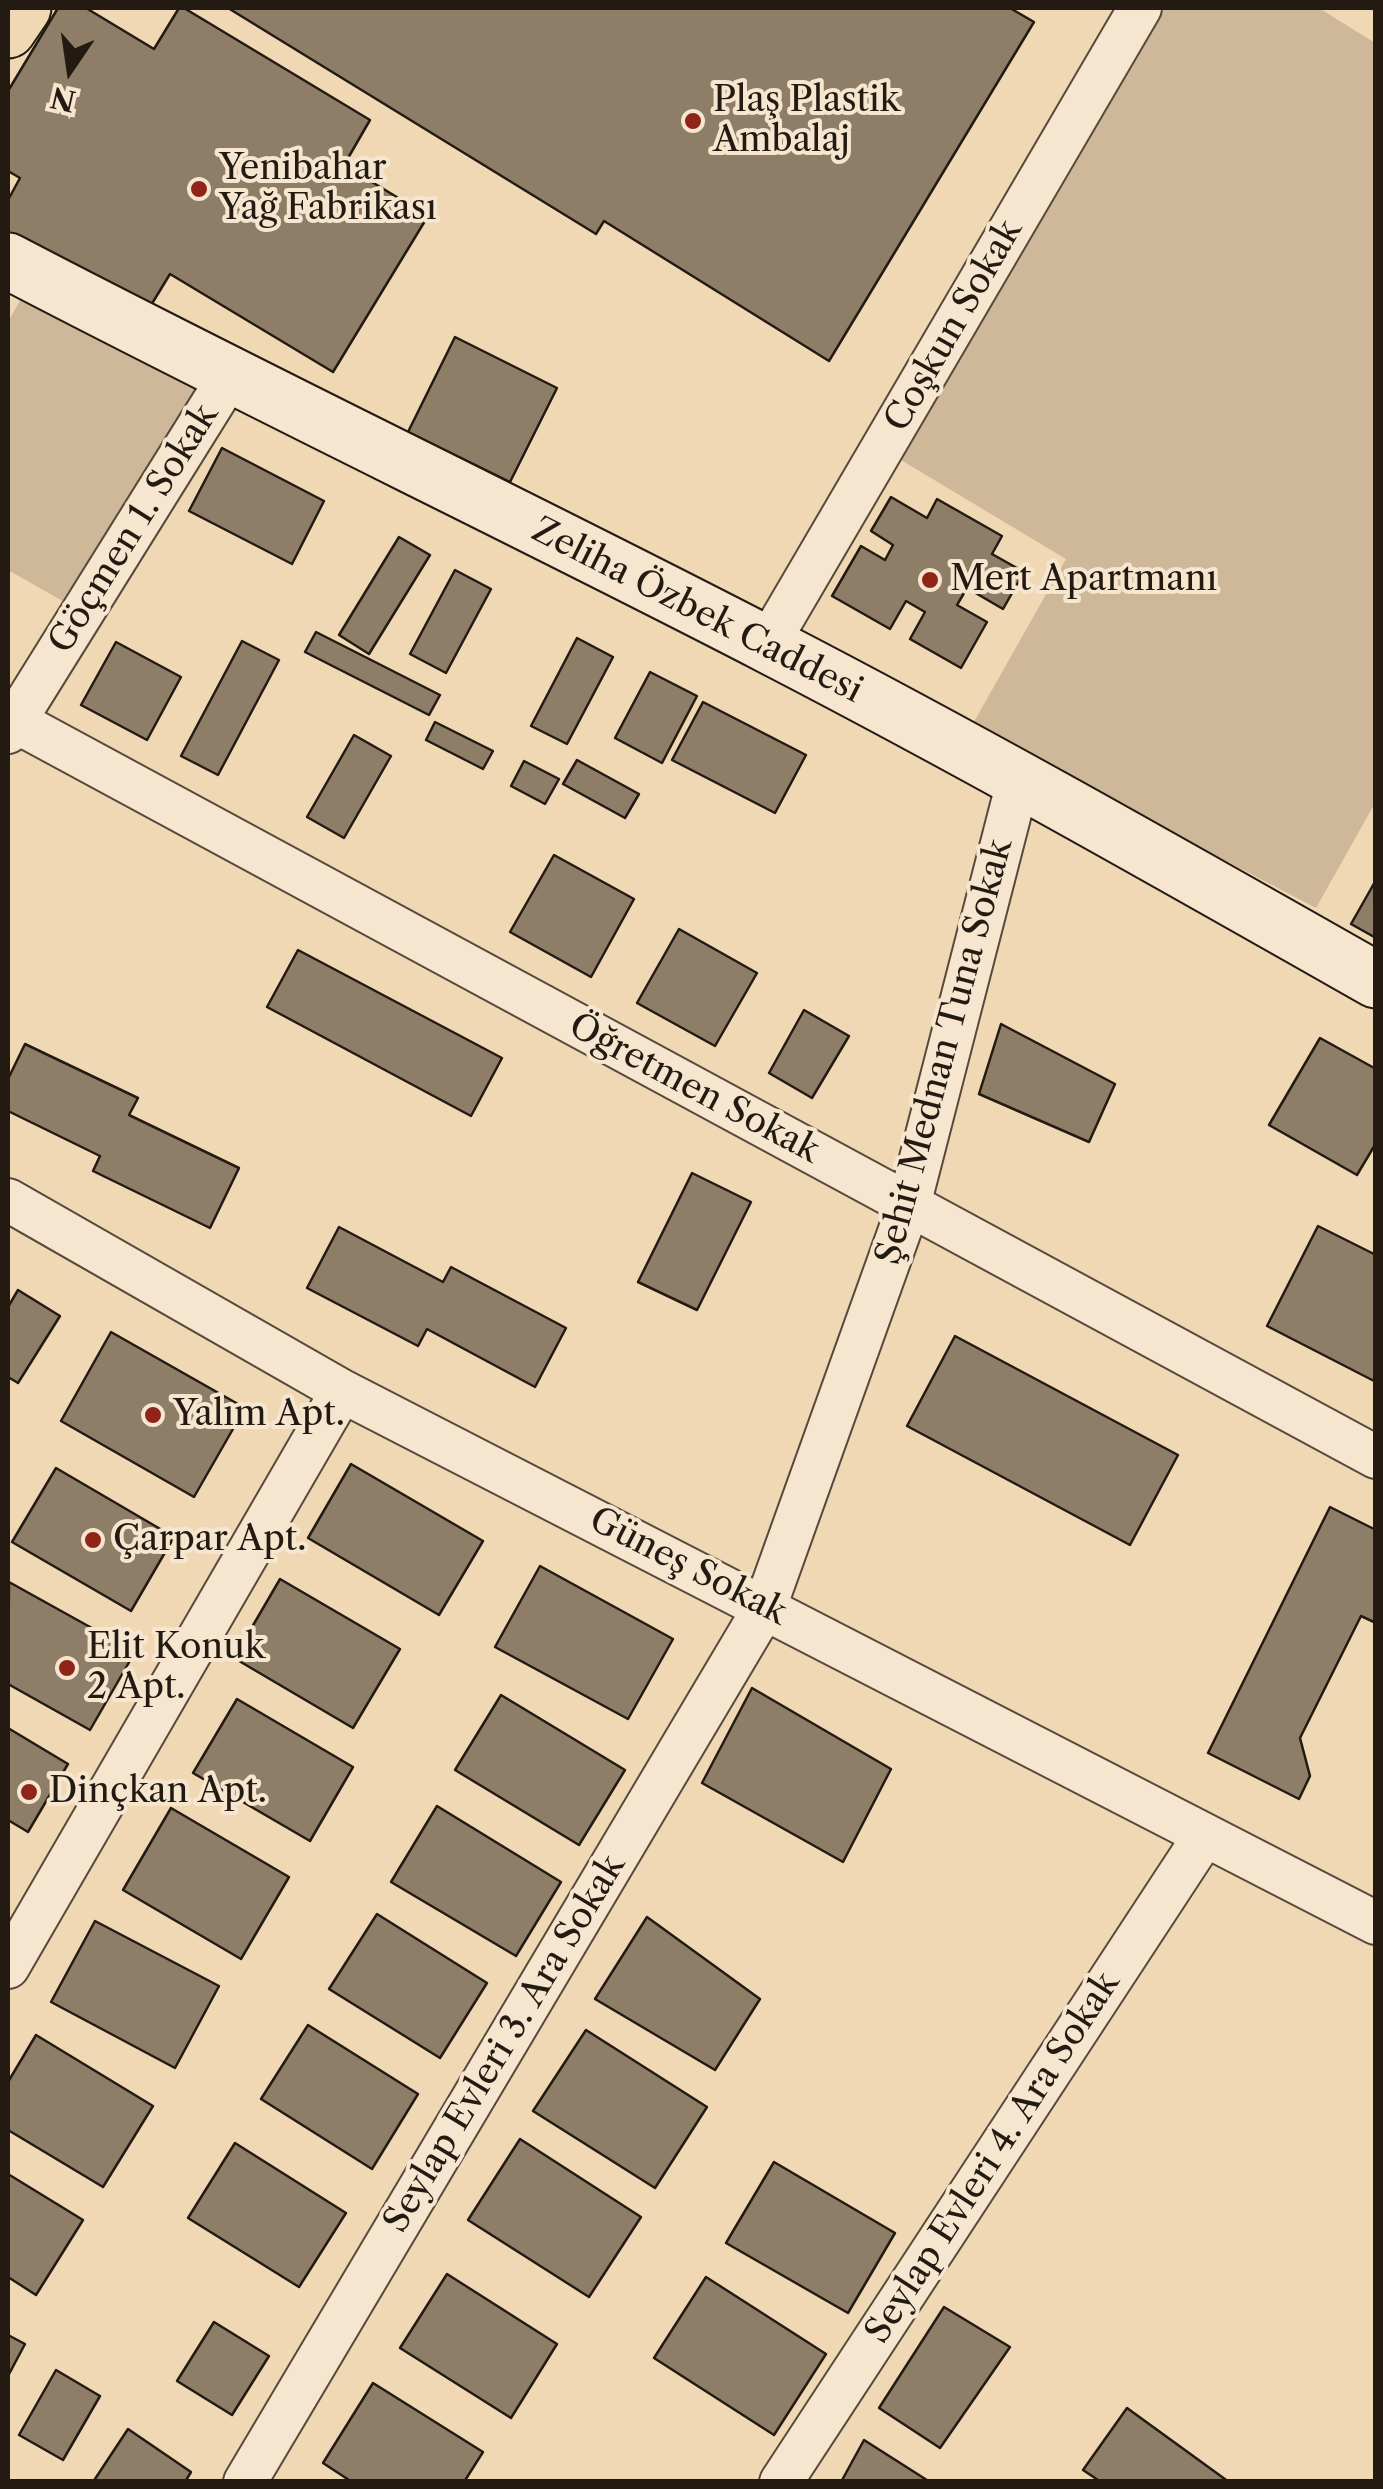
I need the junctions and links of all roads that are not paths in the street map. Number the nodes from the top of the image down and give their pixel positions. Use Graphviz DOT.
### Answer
graph roads {
  1 [pos="23,8"];
  2 [pos="1140,8"];
  3 [pos="8,30"];
  4 [pos="8,262"];
  5 [pos="229,377"];
  6 [pos="767,645"];
  7 [pos="10,726"];
  8 [pos="1020,778"];
  9 [pos="1376,980"];
  10 [pos="8,1200"];
  11 [pos="909,1205"];
  12 [pos="342,1391"];
  13 [pos="1376,1458"];
  14 [pos="764,1607"];
  15 [pos="1205,1835"];
  16 [pos="1376,1922"];
  17 [pos="8,1968"];
  18 [pos="245,2482"];
  19 [pos="781,2482"];
  1 -- 3 [label="main road"];
  2 -- 6 [label="street, Coşkun Sokak"];
  4 -- 5 [label="street, Zeliha Özbek Caddesi"];
  5 -- 6 [label="street, Zeliha Özbek Caddesi"];
  5 -- 7 [label="street, Göçmen 1. Sokak"];
  6 -- 8 [label="street, Zeliha Özbek Caddesi"];
  7 -- 11 [label="street, Öğretmen Sokak"];
  8 -- 9 [label="street, Zeliha Özbek Caddesi"];
  8 -- 11 [label="street, Şehit Mednan Tuna Sokak"];
  10 -- 12 [label="street, Güneş Sokak"];
  11 -- 13 [label="street, Öğretmen Sokak"];
  11 -- 14 [label="street, Şehit Mednan Tuna Sokak"];
  12 -- 14 [label="street, Güneş Sokak"];
  12 -- 17 [label="street"];
  14 -- 15 [label="street, Güneş Sokak"];
  14 -- 18 [label="street, Seylap Evleri 3. Ara Sokak"];
  15 -- 16 [label="street, Güneş Sokak"];
  15 -- 19 [label="street, Seylap Evleri 4. Ara Sokak"];
}
